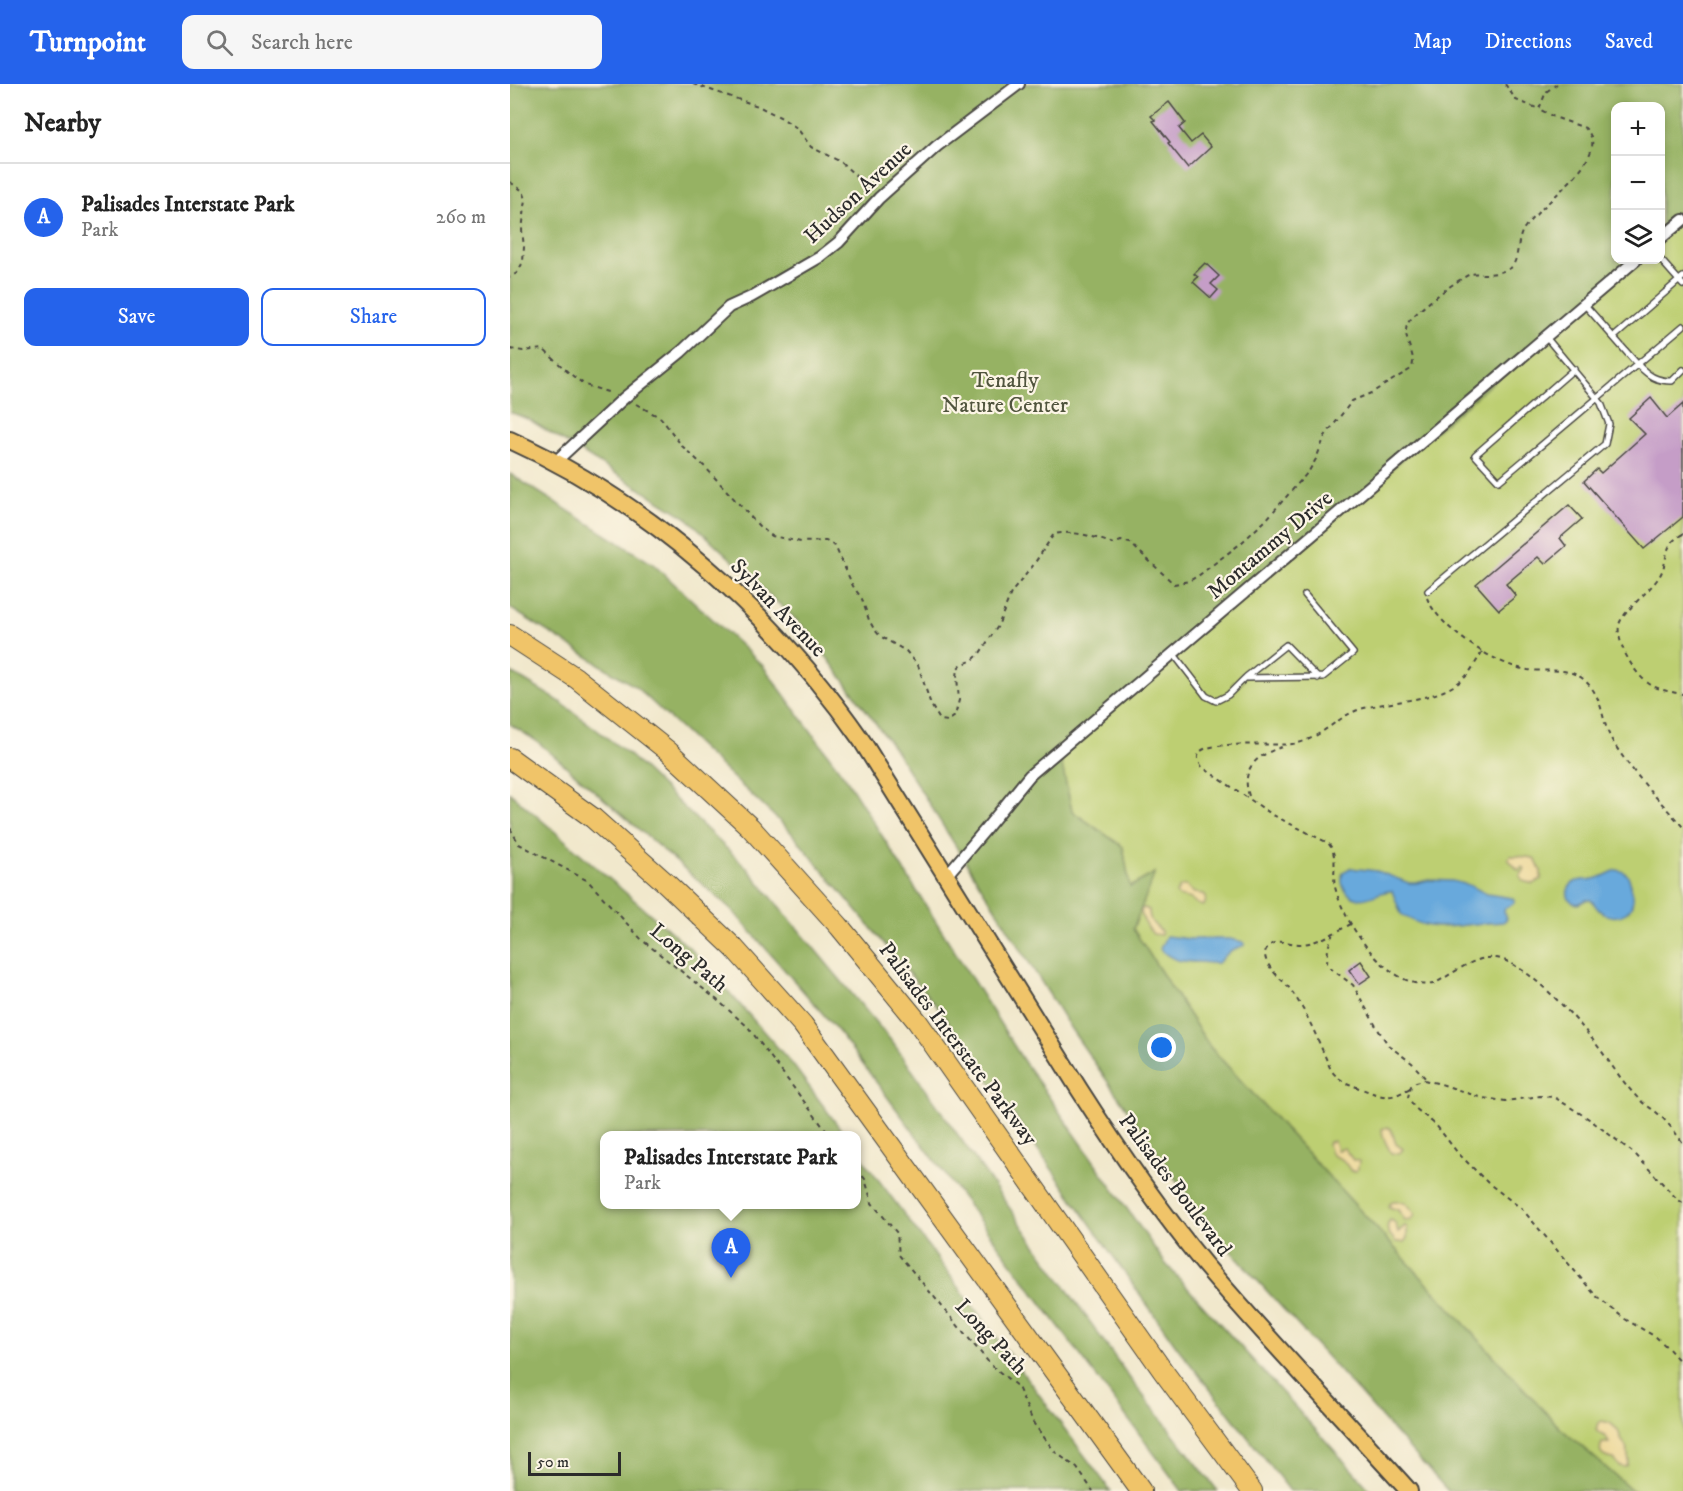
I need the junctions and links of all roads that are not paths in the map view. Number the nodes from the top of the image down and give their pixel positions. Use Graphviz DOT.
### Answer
graph roads {
  1 [pos="1019,84"];
  2 [pos="1683,220"];
  3 [pos="1665,235"];
  4 [pos="1631,264"];
  5 [pos="1665,264"];
  6 [pos="1682,280"];
  7 [pos="1584,303"];
  8 [pos="1683,326"];
  9 [pos="1545,336"];
  10 [pos="1614,337"];
  11 [pos="1638,365"];
  12 [pos="1574,369"];
  13 [pos="1683,370"];
  14 [pos="1597,397"];
  15 [pos="510,440"];
  16 [pos="554,463"];
  17 [pos="1428,591"];
  18 [pos="1305,595"];
  19 [pos="510,635"];
  20 [pos="1173,653"];
  21 [pos="1245,678"];
  22 [pos="1318,678"];
  23 [pos="510,758"];
  24 [pos="946,876"];
  25 [pos="1141,1491"];
  26 [pos="1252,1491"];
  27 [pos="1409,1491"];
  1 -- 16 [label="street, Hudson Avenue"];
  2 -- 3 [label="street"];
  4 -- 7 [label="street, Montammy Drive"];
  5 -- 6 [label="lane"];
  6 -- 10 [label="lane"];
  7 -- 9 [label="street, Montammy Drive"];
  7 -- 10 [label="lane"];
  8 -- 11 [label="lane"];
  9 -- 12 [label="lane"];
  9 -- 20 [label="street, Montammy Drive"];
  10 -- 11 [label="lane"];
  11 -- 13 [label="lane"];
  11 -- 14 [label="lane"];
  12 -- 14 [label="lane"];
  12 -- 14 [label="lane"];
  14 -- 17 [label="lane"];
  15 -- 16 [label="main road, Sylvan Avenue"];
  16 -- 24 [label="main road, Sylvan Avenue"];
  18 -- 22 [label="lane"];
  19 -- 26 [label="highway, Palisades Interstate Parkway"];
  20 -- 21 [label="lane"];
  20 -- 24 [label="street, Montammy Drive"];
  21 -- 22 [label="lane"];
  21 -- 22 [label="lane"];
  23 -- 25 [label="highway"];
  24 -- 27 [label="main road, Palisades Boulevard"];
}
